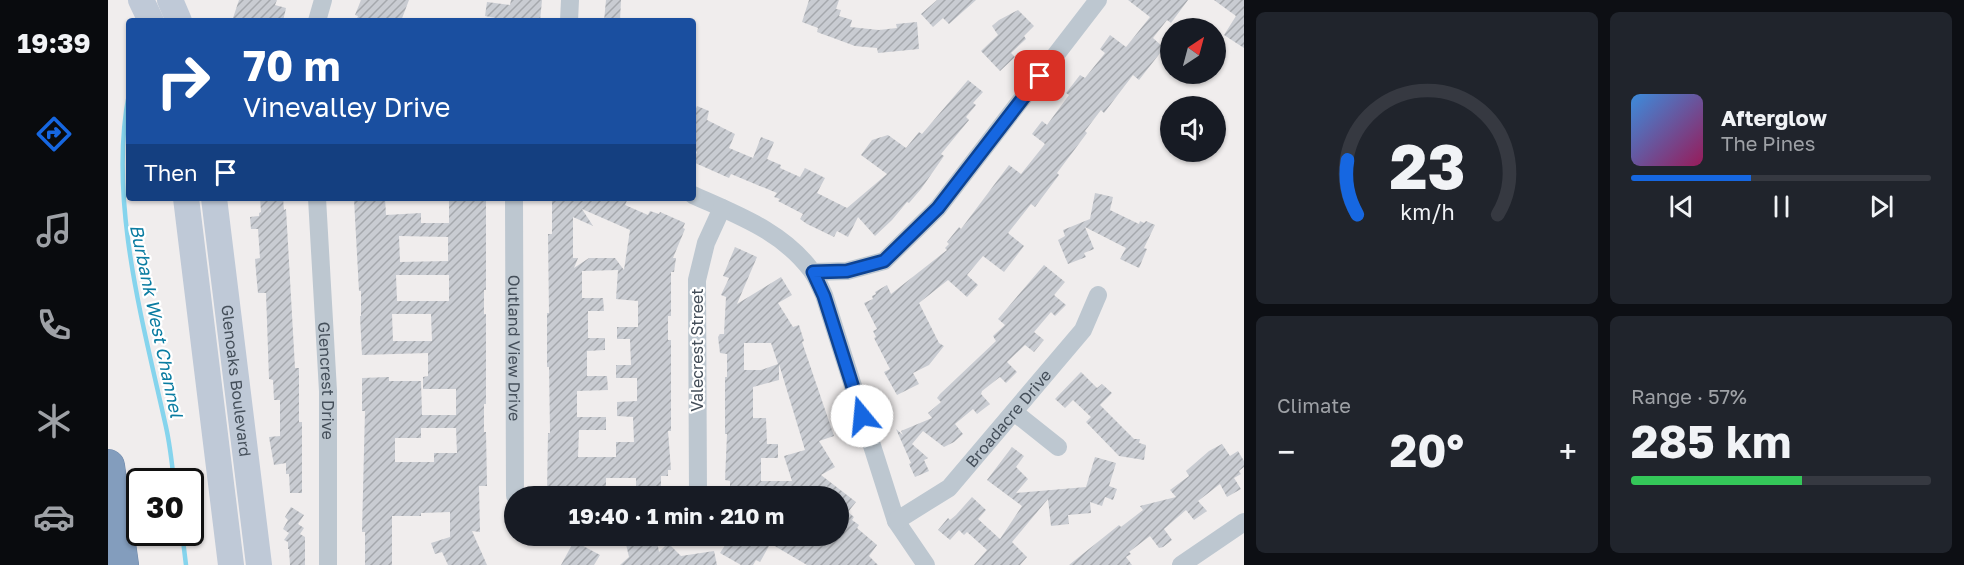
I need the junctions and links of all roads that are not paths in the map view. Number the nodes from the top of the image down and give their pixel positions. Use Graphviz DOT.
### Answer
graph roads {
  1 [pos="141,0"];
  2 [pos="170,0"];
  3 [pos="323,0"];
  4 [pos="570,0"];
  5 [pos="1098,0"];
  6 [pos="150,18"];
  7 [pos="178,18"];
  8 [pos="318,18"];
  9 [pos="569,18"];
  10 [pos="696,196"];
  11 [pos="186,201"];
  12 [pos="214,201"];
  13 [pos="317,201"];
  14 [pos="514,201"];
  15 [pos="722,208"];
  16 [pos="813,272"];
  17 [pos="1098,295"];
  18 [pos="1014,412"];
  19 [pos="1058,447"];
  20 [pos="108,466"];
  21 [pos="515,486"];
  22 [pos="698,486"];
  23 [pos="896,521"];
  24 [pos="1244,522"];
  25 [pos="122,565"];
  26 [pos="231,565"];
  27 [pos="259,565"];
  28 [pos="328,565"];
  29 [pos="926,565"];
  30 [pos="1181,565"];
  1 -- 6 [label="main road"];
  2 -- 7 [label="main road"];
  3 -- 8 [label="street"];
  4 -- 9 [label="street"];
  5 -- 16 [label="street"];
  10 -- 15 [label="street"];
  11 -- 26 [label="main road, Glenoaks Boulevard"];
  12 -- 27 [label="main road, Glenoaks Boulevard"];
  13 -- 28 [label="street, Glencrest Drive"];
  14 -- 21 [label="street, Outland View Drive"];
  15 -- 16 [label="street"];
  15 -- 22 [label="street, Valecrest Street"];
  16 -- 23 [label="street"];
  17 -- 18 [label="street, Broadacre Drive"];
  18 -- 19 [label="street"];
  18 -- 23 [label="street, Broadacre Drive"];
  20 -- 25 [label="highway"];
  23 -- 29 [label="street"];
  24 -- 30 [label="street"];
}
